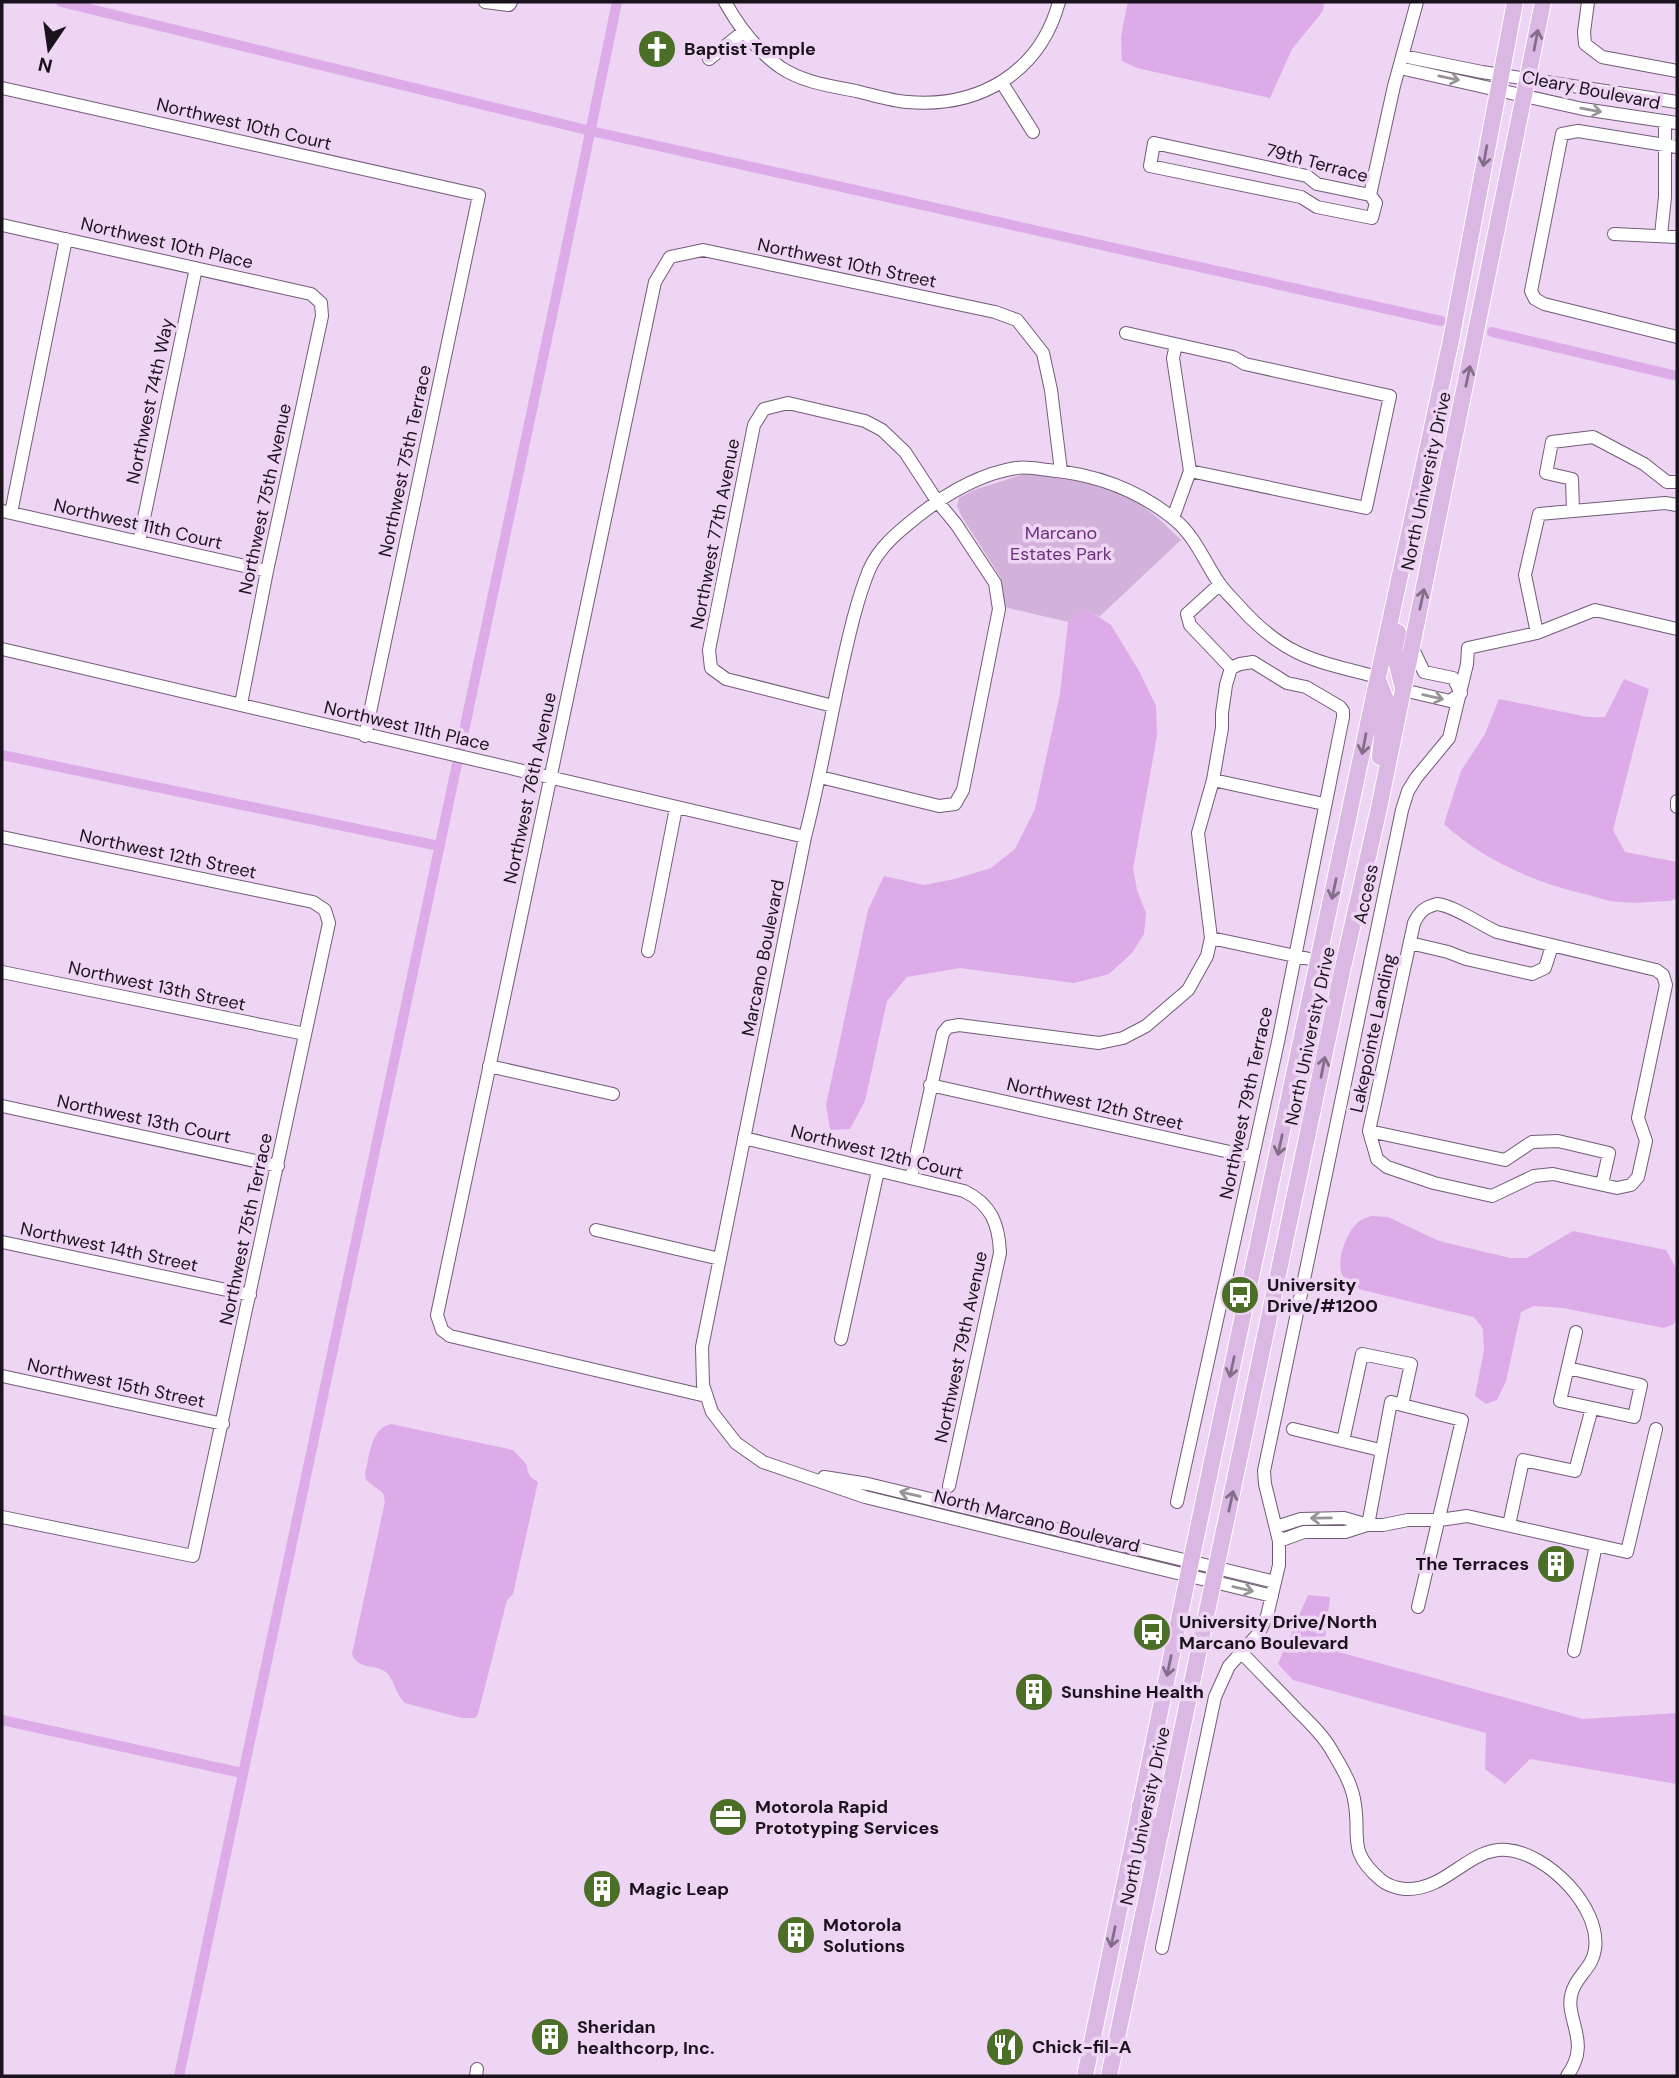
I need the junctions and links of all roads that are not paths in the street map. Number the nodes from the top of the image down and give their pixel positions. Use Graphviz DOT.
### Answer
graph roads {
  1 [pos="485,2"];
  2 [pos="725,2"];
  3 [pos="1059,2"];
  4 [pos="1417,2"];
  5 [pos="1515,2"];
  6 [pos="1543,2"];
  7 [pos="1588,2"];
  8 [pos="510,3"];
  9 [pos="743,33"];
  10 [pos="709,59"];
  11 [pos="1401,62"];
  12 [pos="1677,71"];
  13 [pos="1528,79"];
  14 [pos="1499,82"];
  15 [pos="1002,83"];
  16 [pos="2,88"];
  17 [pos="1525,96"];
  18 [pos="1677,102"];
  19 [pos="1671,122"];
  20 [pos="1033,132"];
  21 [pos="1671,146"];
  22 [pos="479,195"];
  23 [pos="1370,195"];
  24 [pos="2,225"];
  25 [pos="1614,234"];
  26 [pos="1661,234"];
  27 [pos="1677,237"];
  28 [pos="66,239"];
  29 [pos="670,257"];
  30 [pos="196,268"];
  31 [pos="321,303"];
  32 [pos="1126,333"];
  33 [pos="1677,337"];
  34 [pos="1176,345"];
  35 [pos="1061,471"];
  36 [pos="1190,471"];
  37 [pos="1677,482"];
  38 [pos="937,501"];
  39 [pos="1677,505"];
  40 [pos="1573,511"];
  41 [pos="6,512"];
  42 [pos="1413,514"];
  43 [pos="1173,518"];
  44 [pos="139,542"];
  45 [pos="267,571"];
  46 [pos="1220,584"];
  47 [pos="1677,629"];
  48 [pos="1537,633"];
  49 [pos="1412,647"];
  50 [pos="2,649"];
  51 [pos="1231,668"];
  52 [pos="1378,677"];
  53 [pos="1403,690"];
  54 [pos="1461,693"];
  55 [pos="241,704"];
  56 [pos="833,706"];
  57 [pos="365,736"];
  58 [pos="551,777"];
  59 [pos="820,777"];
  60 [pos="1213,780"];
  61 [pos="1324,804"];
  62 [pos="676,808"];
  63 [pos="1379,808"];
  64 [pos="2,836"];
  65 [pos="805,837"];
  66 [pos="325,910"];
  67 [pos="1324,934"];
  68 [pos="1211,938"];
  69 [pos="1410,943"];
  70 [pos="1552,946"];
  71 [pos="648,951"];
  72 [pos="1346,953"];
  73 [pos="1294,957"];
  74 [pos="1319,961"];
  75 [pos="2,972"];
  76 [pos="305,1034"];
  77 [pos="489,1066"];
  78 [pos="930,1085"];
  79 [pos="613,1094"];
  80 [pos="2,1106"];
  81 [pos="1369,1131"];
  82 [pos="744,1138"];
  83 [pos="1252,1157"];
  84 [pos="278,1166"];
  85 [pos="878,1171"];
  86 [pos="911,1178"];
  87 [pos="1602,1184"];
  88 [pos="993,1216"];
  89 [pos="596,1230"];
  90 [pos="2,1242"];
  91 [pos="720,1259"];
  92 [pos="250,1295"];
  93 [pos="1576,1332"];
  94 [pos="841,1339"];
  95 [pos="1568,1368"];
  96 [pos="2,1376"];
  97 [pos="706,1396"];
  98 [pos="1402,1405"];
  99 [pos="1592,1408"];
  100 [pos="223,1424"];
  101 [pos="1293,1429"];
  102 [pos="1656,1429"];
  103 [pos="1343,1441"];
  104 [pos="736,1443"];
  105 [pos="1380,1450"];
  106 [pos="949,1486"];
  107 [pos="1177,1502"];
  108 [pos="2,1517"];
  109 [pos="1440,1520"];
  110 [pos="1368,1525"];
  111 [pos="1509,1525"];
  112 [pos="1276,1527"];
  113 [pos="1279,1541"];
  114 [pos="1596,1545"];
  115 [pos="1189,1568"];
  116 [pos="1215,1575"];
  117 [pos="1275,1582"];
  118 [pos="1272,1596"];
  119 [pos="1418,1607"];
  120 [pos="1574,1651"];
  121 [pos="1242,1653"];
  122 [pos="1140,1805"];
  123 [pos="1154,1865"];
  124 [pos="1162,1948"];
  125 [pos="1085,2076"];
  126 [pos="1109,2076"];
  127 [pos="1567,2076"];
  1 -- 8 [label="street"];
  2 -- 9 [label="street"];
  3 -- 15 [label="street"];
  4 -- 11 [label="street"];
  5 -- 14 [label="main road, North University Drive"];
  13 -- 6 [label="main road, North University Drive, one-way"];
  7 -- 12 [label="street"];
  9 -- 10 [label="street"];
  9 -- 15 [label="street"];
  11 -- 14 [label="street"];
  11 -- 23 [label="street"];
  13 -- 14 [label="street, Cleary Boulevard"];
  13 -- 17 [label="main road, North University Drive"];
  13 -- 18 [label="street, Cleary Boulevard"];
  14 -- 17 [label="street, Cleary Boulevard"];
  14 -- 42 [label="main road, North University Drive, one-way"];
  15 -- 20 [label="street"];
  16 -- 22 [label="street, Northwest 10th Court"];
  17 -- 19 [label="street, Cleary Boulevard, one-way"];
  49 -- 17 [label="main road, North University Drive, one-way"];
  19 -- 21 [label="street"];
  21 -- 26 [label="street"];
  21 -- 33 [label="street"];
  22 -- 57 [label="street, Northwest 75th Terrace"];
  23 -- 23 [label="street, 79th Terrace"];
  24 -- 28 [label="street, Northwest 10th Place"];
  25 -- 26 [label="street"];
  26 -- 27 [label="street"];
  28 -- 30 [label="street, Northwest 10th Place"];
  28 -- 41 [label="street"];
  29 -- 35 [label="street, Northwest 10th Street"];
  29 -- 58 [label="street, Northwest 76th Avenue"];
  30 -- 31 [label="street, Northwest 10th Place"];
  30 -- 44 [label="street, Northwest 74th Way"];
  31 -- 45 [label="street, Northwest 75th Avenue"];
  32 -- 34 [label="street"];
  34 -- 36 [label="street"];
  34 -- 36 [label="street"];
  35 -- 38 [label="street, Marcano Boulevard"];
  35 -- 43 [label="street, Marcano Boulevard"];
  36 -- 43 [label="street"];
  37 -- 40 [label="street"];
  38 -- 56 [label="street, Marcano Boulevard"];
  38 -- 56 [label="street, Northwest 77th Avenue"];
  38 -- 59 [label="street"];
  39 -- 40 [label="street"];
  40 -- 48 [label="street"];
  41 -- 44 [label="street, Northwest 11th Court"];
  42 -- 52 [label="main road, North University Drive"];
  42 -- 53 [label="main road"];
  43 -- 46 [label="street, Marcano Boulevard"];
  44 -- 45 [label="street, Northwest 11th Court"];
  45 -- 55 [label="street, Northwest 75th Avenue"];
  46 -- 51 [label="street"];
  46 -- 52 [label="street, Marcano Boulevard"];
  47 -- 48 [label="street"];
  48 -- 54 [label="street, Access"];
  49 -- 53 [label="main road, North University Drive"];
  49 -- 54 [label="street"];
  50 -- 55 [label="street, Northwest 11th Place"];
  51 -- 60 [label="street"];
  51 -- 61 [label="street, Northwest 79th Terrace"];
  52 -- 63 [label="main road"];
  52 -- 67 [label="main road, North University Drive, one-way"];
  53 -- 54 [label="street, one-way"];
  53 -- 63 [label="main road, North University Drive"];
  54 -- 112 [label="street, Access"];
  55 -- 57 [label="street, Northwest 11th Place"];
  56 -- 59 [label="street, Marcano Boulevard"];
  57 -- 58 [label="street, Northwest 11th Place"];
  58 -- 62 [label="street, Northwest 11th Place"];
  58 -- 77 [label="street, Northwest 76th Avenue"];
  59 -- 65 [label="street, Marcano Boulevard"];
  60 -- 61 [label="street"];
  60 -- 68 [label="street"];
  61 -- 73 [label="street, Northwest 79th Terrace"];
  62 -- 65 [label="street, Northwest 11th Place"];
  62 -- 71 [label="street"];
  63 -- 72 [label="main road, North University Drive"];
  64 -- 66 [label="street, Northwest 12th Street"];
  65 -- 82 [label="street, Marcano Boulevard"];
  66 -- 76 [label="street, Northwest 75th Terrace"];
  67 -- 72 [label="main road"];
  67 -- 74 [label="main road, North University Drive"];
  68 -- 73 [label="street"];
  68 -- 78 [label="street"];
  69 -- 70 [label="street, Lakepointe Landing"];
  69 -- 70 [label="street, Lakepointe Landing"];
  69 -- 81 [label="street, Lakepointe Landing"];
  70 -- 87 [label="street"];
  116 -- 72 [label="main road, North University Drive, one-way"];
  73 -- 74 [label="street"];
  73 -- 83 [label="street, Northwest 79th Terrace"];
  74 -- 115 [label="main road, North University Drive, one-way"];
  75 -- 76 [label="street, Northwest 13th Street"];
  76 -- 84 [label="street, Northwest 75th Terrace"];
  77 -- 79 [label="street"];
  77 -- 97 [label="street, Northwest 76th Avenue"];
  78 -- 83 [label="street, Northwest 12th Street"];
  78 -- 86 [label="street"];
  80 -- 84 [label="street, Northwest 13th Court"];
  81 -- 87 [label="street"];
  81 -- 87 [label="street"];
  82 -- 85 [label="street, Northwest 12th Court"];
  82 -- 91 [label="street, Marcano Boulevard"];
  83 -- 107 [label="street, Northwest 79th Terrace"];
  84 -- 92 [label="street, Northwest 75th Terrace"];
  85 -- 86 [label="street, Northwest 12th Court"];
  85 -- 94 [label="street"];
  86 -- 88 [label="street, Northwest 12th Court"];
  88 -- 106 [label="street, Northwest 79th Avenue"];
  89 -- 91 [label="street"];
  90 -- 92 [label="street, Northwest 14th Street"];
  91 -- 97 [label="street, Marcano Boulevard"];
  92 -- 100 [label="street, Northwest 75th Terrace"];
  93 -- 95 [label="street"];
  95 -- 99 [label="street"];
  95 -- 99 [label="street"];
  96 -- 100 [label="street, Northwest 15th Street"];
  97 -- 104 [label="street, Marcano Boulevard"];
  98 -- 103 [label="street"];
  98 -- 105 [label="street"];
  98 -- 109 [label="street"];
  99 -- 111 [label="street"];
  100 -- 108 [label="street, Northwest 75th Terrace"];
  101 -- 103 [label="street"];
  102 -- 114 [label="street"];
  103 -- 105 [label="street"];
  104 -- 115 [label="street, North Marcano Boulevard"];
  105 -- 110 [label="street"];
  109 -- 110 [label="street"];
  109 -- 111 [label="street"];
  109 -- 119 [label="street"];
  110 -- 112 [label="street, one-way"];
  110 -- 113 [label="street"];
  111 -- 114 [label="street"];
  112 -- 113 [label="street, Access"];
  113 -- 117 [label="street, Access"];
  114 -- 120 [label="street"];
  115 -- 116 [label="street, North Marcano Boulevard"];
  115 -- 122 [label="main road, North University Drive, one-way"];
  116 -- 117 [label="street, North Marcano Boulevard"];
  116 -- 118 [label="street, North Marcano Boulevard, one-way"];
  116 -- 123 [label="main road, North University Drive"];
  117 -- 118 [label="street, Access"];
  118 -- 121 [label="street, Access"];
  121 -- 124 [label="street, Access"];
  121 -- 127 [label="street"];
  122 -- 123 [label="main road"];
  122 -- 125 [label="main road, North University Drive, one-way"];
  123 -- 126 [label="main road, North University Drive"];
}
